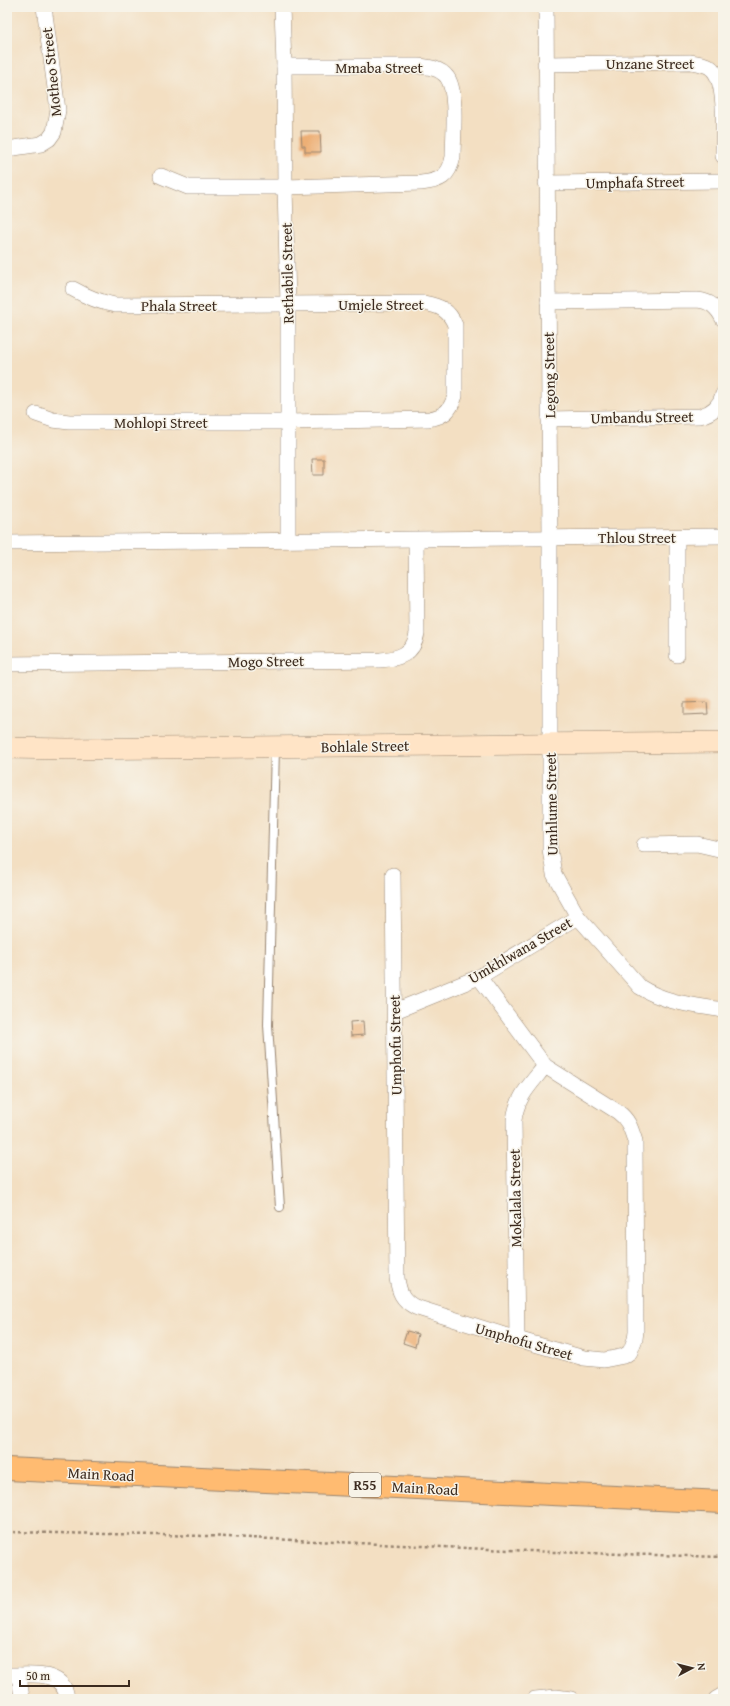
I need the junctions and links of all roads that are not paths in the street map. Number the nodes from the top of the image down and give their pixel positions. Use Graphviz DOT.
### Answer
graph roads {
  1 [pos="44,7"];
  2 [pos="282,7"];
  3 [pos="546,7"];
  4 [pos="546,64"];
  5 [pos="284,66"];
  6 [pos="7,149"];
  7 [pos="723,156"];
  8 [pos="161,176"];
  9 [pos="723,181"];
  10 [pos="546,183"];
  11 [pos="284,187"];
  12 [pos="73,289"];
  13 [pos="548,302"];
  14 [pos="288,304"];
  15 [pos="723,319"];
  16 [pos="723,394"];
  17 [pos="36,414"];
  18 [pos="549,419"];
  19 [pos="288,422"];
  20 [pos="723,536"];
  21 [pos="550,537"];
  22 [pos="677,537"];
  23 [pos="288,540"];
  24 [pos="416,540"];
  25 [pos="7,543"];
  26 [pos="677,655"];
  27 [pos="7,664"];
  28 [pos="723,742"];
  29 [pos="550,744"];
  30 [pos="275,747"];
  31 [pos="7,748"];
  32 [pos="644,845"];
  33 [pos="723,850"];
  34 [pos="393,875"];
  35 [pos="578,917"];
  36 [pos="479,976"];
  37 [pos="723,1010"];
  38 [pos="395,1011"];
  39 [pos="545,1066"];
  40 [pos="280,1208"];
  41 [pos="517,1339"];
  42 [pos="7,1469"];
  43 [pos="723,1502"];
  44 [pos="13,1675"];
  45 [pos="723,1695"];
  46 [pos="22,1699"];
  47 [pos="67,1699"];
  48 [pos="535,1699"];
  49 [pos="571,1699"];
  50 [pos="716,1699"];
  1 -- 6 [label="street, Motheo Street"];
  2 -- 5 [label="street, Rethabile Street"];
  3 -- 4 [label="street, Legong Street"];
  4 -- 7 [label="street, Unzane Street"];
  4 -- 10 [label="street, Legong Street"];
  5 -- 11 [label="street, Rethabile Street"];
  5 -- 11 [label="street, Mmaba Street"];
  8 -- 11 [label="street, Mmaba Street"];
  9 -- 10 [label="street, Umphafa Street"];
  10 -- 13 [label="street, Legong Street"];
  11 -- 14 [label="street, Rethabile Street"];
  12 -- 14 [label="street, Phala Street"];
  13 -- 15 [label="street"];
  13 -- 18 [label="street, Legong Street"];
  14 -- 19 [label="street, Rethabile Street"];
  14 -- 19 [label="street, Umjele Street"];
  16 -- 18 [label="street, Umbandu Street"];
  17 -- 19 [label="street, Mohlopi Street"];
  18 -- 21 [label="street, Legong Street"];
  19 -- 23 [label="street, Rethabile Street"];
  20 -- 22 [label="street, Thlou Street"];
  21 -- 22 [label="street, Thlou Street"];
  21 -- 24 [label="street"];
  21 -- 29 [label="street, Legong Street"];
  22 -- 26 [label="street"];
  23 -- 24 [label="street"];
  23 -- 25 [label="street"];
  24 -- 27 [label="street, Mogo Street"];
  28 -- 29 [label="street, Bohlale Street"];
  29 -- 30 [label="street, Bohlale Street"];
  29 -- 35 [label="street, Umhlume Street"];
  30 -- 31 [label="street, Bohlale Street"];
  30 -- 40 [label="lane"];
  32 -- 33 [label="street"];
  34 -- 38 [label="street, Umphofu Street"];
  35 -- 36 [label="street, Umkhlwana Street"];
  35 -- 37 [label="street, Umhlume Street"];
  36 -- 38 [label="street, Umkhlwana Street"];
  36 -- 39 [label="street, Umphofu Street"];
  38 -- 41 [label="street, Umphofu Street"];
  39 -- 41 [label="street, Mokalala Street"];
  39 -- 41 [label="street, Umphofu Street"];
  42 -- 43 [label="main road, Main Road / R55"];
  44 -- 46 [label="street"];
  44 -- 47 [label="street"];
  45 -- 50 [label="street"];
  48 -- 49 [label="street"];
}
